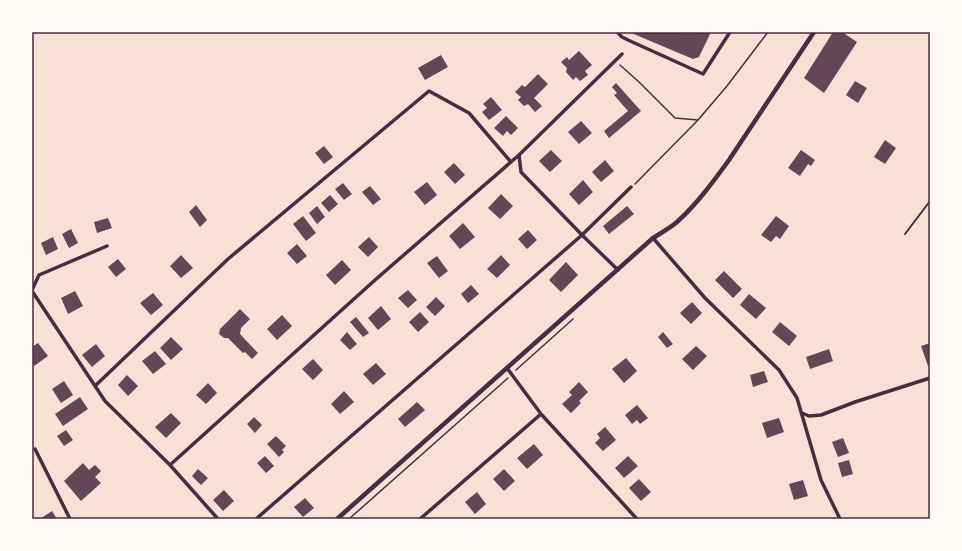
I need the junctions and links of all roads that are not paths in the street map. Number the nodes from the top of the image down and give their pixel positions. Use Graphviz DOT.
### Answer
graph roads {
  1 [pos="617,32"];
  2 [pos="730,32"];
  3 [pos="814,32"];
  4 [pos="622,54"];
  5 [pos="519,155"];
  6 [pos="511,162"];
  7 [pos="631,188"];
  8 [pos="930,201"];
  9 [pos="905,234"];
  10 [pos="582,235"];
  11 [pos="653,238"];
  12 [pos="107,246"];
  13 [pos="618,270"];
  14 [pos="33,284"];
  15 [pos="32,291"];
  16 [pos="507,368"];
  17 [pos="930,378"];
  18 [pos="95,386"];
  19 [pos="802,413"];
  20 [pos="541,414"];
  21 [pos="35,449"];
  22 [pos="170,465"];
  23 [pos="70,519"];
  24 [pos="218,519"];
  25 [pos="256,519"];
  26 [pos="337,519"];
  27 [pos="420,519"];
  28 [pos="637,519"];
  29 [pos="840,519"];
  1 -- 2 [label="street"];
  3 -- 11 [label="street"];
  4 -- 5 [label="street"];
  5 -- 6 [label="street"];
  5 -- 10 [label="street"];
  6 -- 18 [label="street"];
  6 -- 22 [label="street"];
  7 -- 10 [label="street"];
  8 -- 9 [label="lane"];
  10 -- 13 [label="street"];
  10 -- 25 [label="street"];
  11 -- 13 [label="street"];
  11 -- 19 [label="street"];
  12 -- 14 [label="street"];
  13 -- 16 [label="street"];
  14 -- 15 [label="street"];
  15 -- 18 [label="street"];
  16 -- 20 [label="street"];
  16 -- 26 [label="street"];
  17 -- 19 [label="street"];
  18 -- 22 [label="street"];
  19 -- 29 [label="street"];
  20 -- 27 [label="street"];
  20 -- 28 [label="street"];
  21 -- 23 [label="street"];
  22 -- 24 [label="street"];
}
